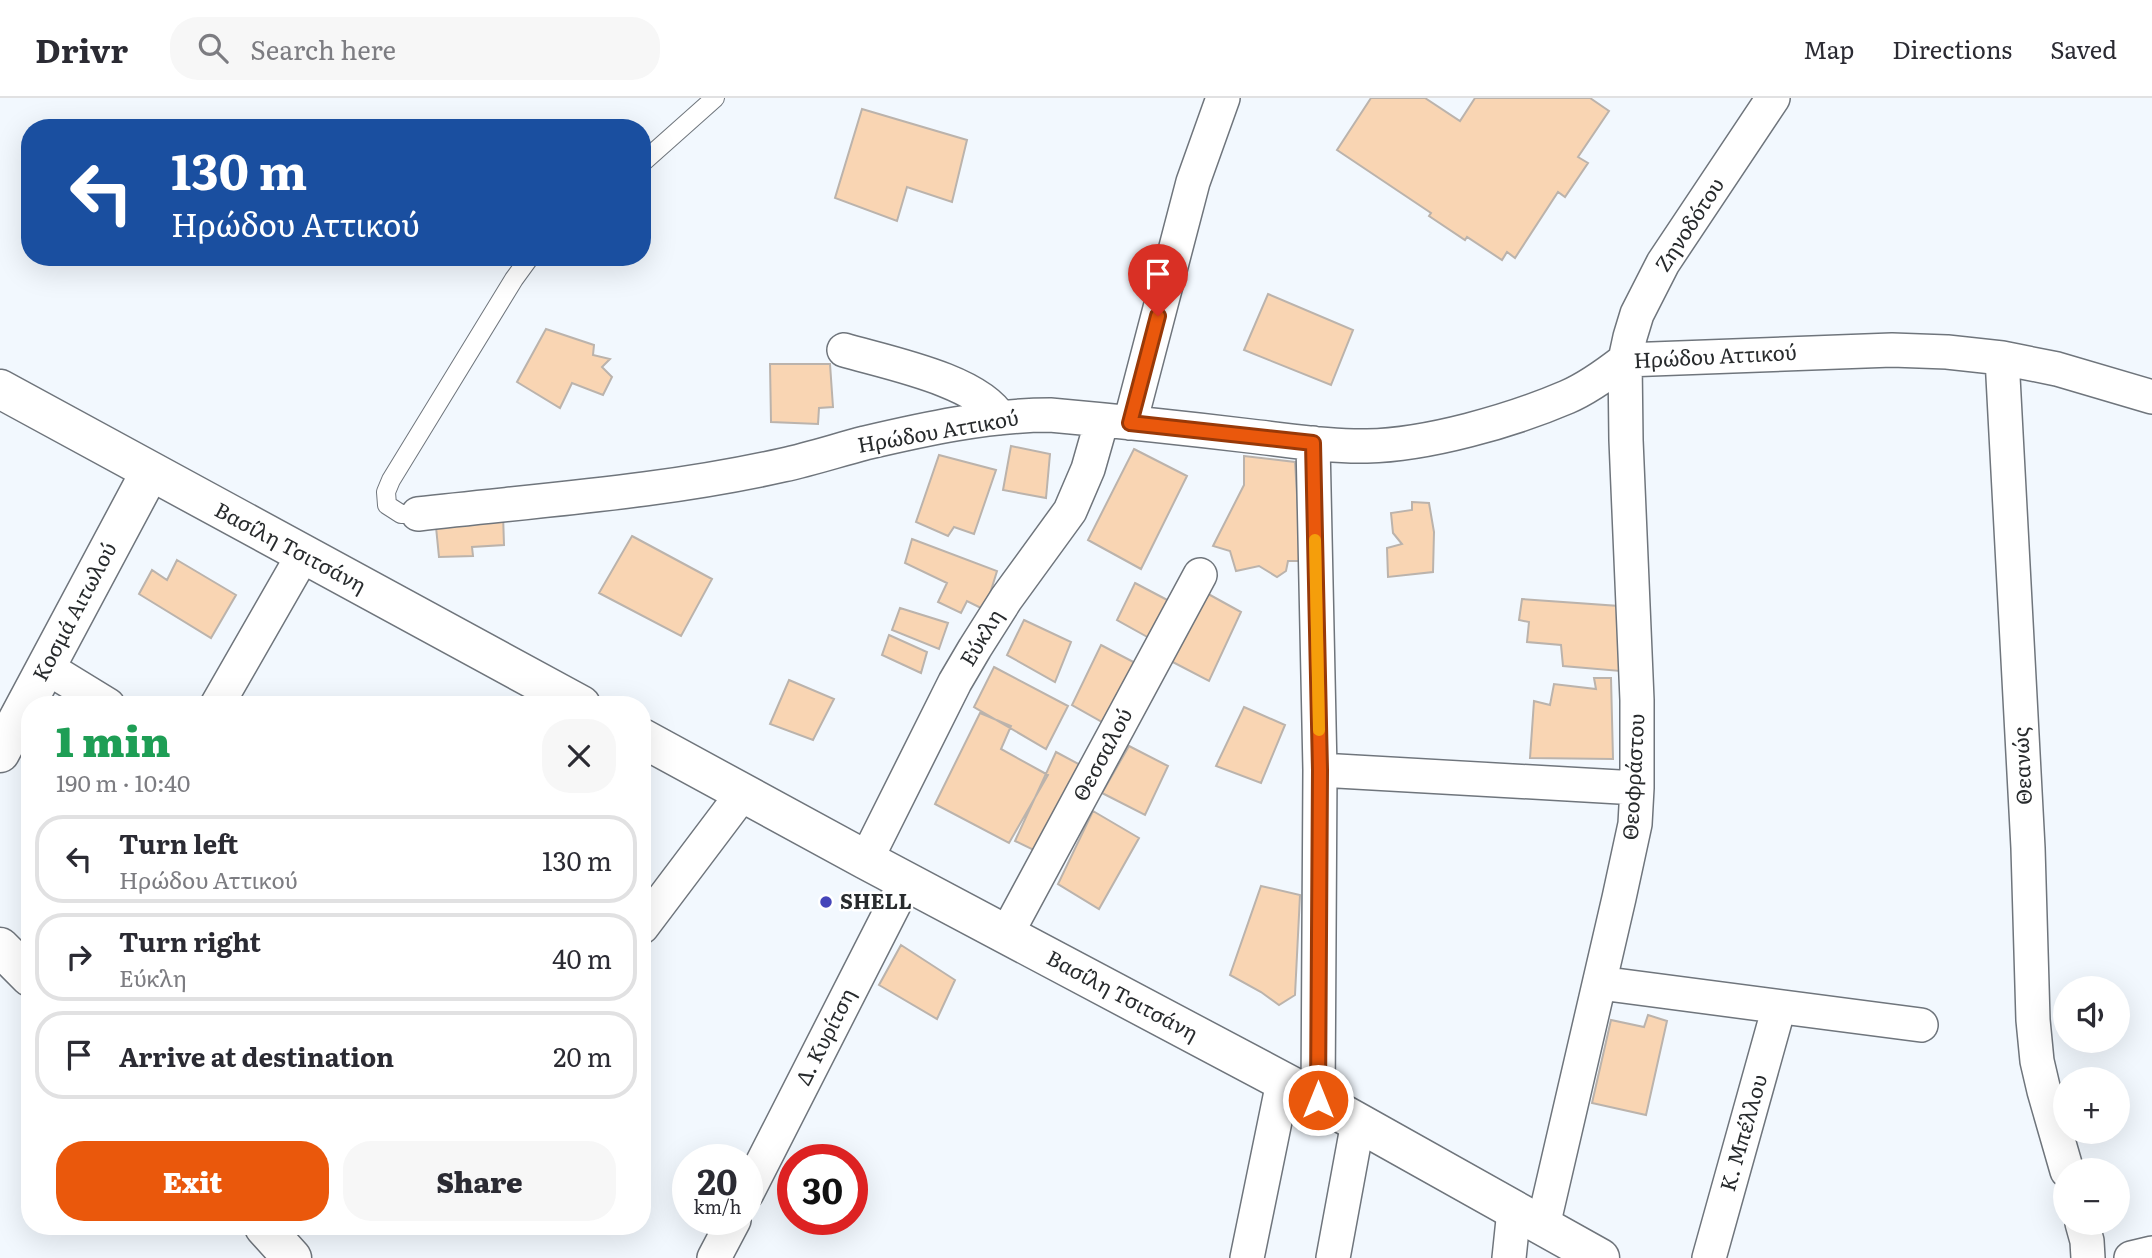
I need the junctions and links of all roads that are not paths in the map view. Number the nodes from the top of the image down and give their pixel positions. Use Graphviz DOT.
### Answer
graph roads {
  1 [pos="715,98"];
  2 [pos="1223,98"];
  3 [pos="1773,98"];
  4 [pos="651,155"];
  5 [pos="523,266"];
  6 [pos="844,350"];
  7 [pos="2001,358"];
  8 [pos="1625,360"];
  9 [pos="0,389"];
  10 [pos="2152,397"];
  11 [pos="1000,418"];
  12 [pos="1116,421"];
  13 [pos="1313,443"];
  14 [pos="150,472"];
  15 [pos="418,514"];
  16 [pos="303,555"];
  17 [pos="1200,575"];
  18 [pos="46,667"];
  19 [pos="30,696"];
  20 [pos="93,696"];
  21 [pos="222,696"];
  22 [pos="564,696"];
  23 [pos="21,713"];
  24 [pos="651,743"];
  25 [pos="0,752"];
  26 [pos="1320,770"];
  27 [pos="1637,788"];
  28 [pos="743,793"];
  29 [pos="866,860"];
  30 [pos="906,881"];
  31 [pos="651,915"];
  32 [pos="1006,934"];
  33 [pos="0,947"];
  34 [pos="21,968"];
  35 [pos="1600,983"];
  36 [pos="1779,1007"];
  37 [pos="1921,1025"];
  38 [pos="1283,1082"];
  39 [pos="1318,1100"];
  40 [pos="1358,1122"];
  41 [pos="2063,1158"];
  42 [pos="763,1162"];
  43 [pos="1528,1218"];
  44 [pos="271,1235"];
  45 [pos="726,1235"];
  46 [pos="2084,1235"];
  47 [pos="2152,1253"];
  48 [pos="292,1258"];
  49 [pos="714,1258"];
  50 [pos="1247,1258"];
  51 [pos="1333,1258"];
  52 [pos="1509,1258"];
  53 [pos="1600,1258"];
  54 [pos="1709,1258"];
  55 [pos="2088,1258"];
  56 [pos="2132,1258"];
  1 -- 4 [label="lane"];
  2 -- 12 [label="street, Εύκλη"];
  3 -- 8 [label="street, Ζηνοδότου"];
  5 -- 15 [label="lane"];
  6 -- 11 [label="street"];
  7 -- 8 [label="street, Ηρώδου Αττικού"];
  7 -- 10 [label="street, Ηρώδου Αττικού"];
  7 -- 41 [label="street, Θεανώς"];
  8 -- 13 [label="street, Ηρώδου Αττικού"];
  8 -- 27 [label="street, Θεοφράστου"];
  9 -- 14 [label="main road, Βασίλη Τσιτσάνη"];
  11 -- 12 [label="street, Ηρώδου Αττικού"];
  11 -- 15 [label="street, Ηρώδου Αττικού"];
  12 -- 13 [label="street, Ηρώδου Αττικού"];
  12 -- 29 [label="street, Εύκλη"];
  13 -- 26 [label="street"];
  14 -- 16 [label="main road, Βασίλη Τσιτσάνη"];
  14 -- 18 [label="main road, Κοσμά Αιτωλού"];
  16 -- 21 [label="street"];
  16 -- 22 [label="main road, Βασίλη Τσιτσάνη"];
  17 -- 32 [label="street, Θεσσαλού"];
  18 -- 19 [label="main road, Κοσμά Αιτωλού"];
  18 -- 20 [label="street"];
  23 -- 25 [label="main road, Κοσμά Αιτωλού"];
  24 -- 28 [label="main road, Βασίλη Τσιτσάνη"];
  26 -- 27 [label="street"];
  26 -- 39 [label="street"];
  27 -- 35 [label="street, Θεοφράστου"];
  28 -- 29 [label="main road, Βασίλη Τσιτσάνη"];
  28 -- 31 [label="street"];
  29 -- 30 [label="main road, Βασίλη Τσιτσάνη"];
  30 -- 32 [label="main road, Βασίλη Τσιτσάνη"];
  30 -- 42 [label="street, Δ. Κυρίτση"];
  32 -- 38 [label="main road, Βασίλη Τσιτσάνη"];
  33 -- 34 [label="main road"];
  35 -- 36 [label="street"];
  35 -- 43 [label="street, Θεοφράστου"];
  36 -- 37 [label="street"];
  36 -- 54 [label="street, Κ. Μπέλλου"];
  38 -- 39 [label="main road, Βασίλη Τσιτσάνη"];
  38 -- 50 [label="street"];
  39 -- 40 [label="main road, Βασίλη Τσιτσάνη"];
  40 -- 43 [label="main road, Βασίλη Τσιτσάνη"];
  40 -- 51 [label="street"];
  43 -- 52 [label="street, Θεοφράστου"];
  43 -- 53 [label="main road, Βασίλη Τσιτσάνη"];
  44 -- 48 [label="main road"];
  45 -- 49 [label="street"];
  46 -- 55 [label="street"];
  47 -- 56 [label="street"];
}
